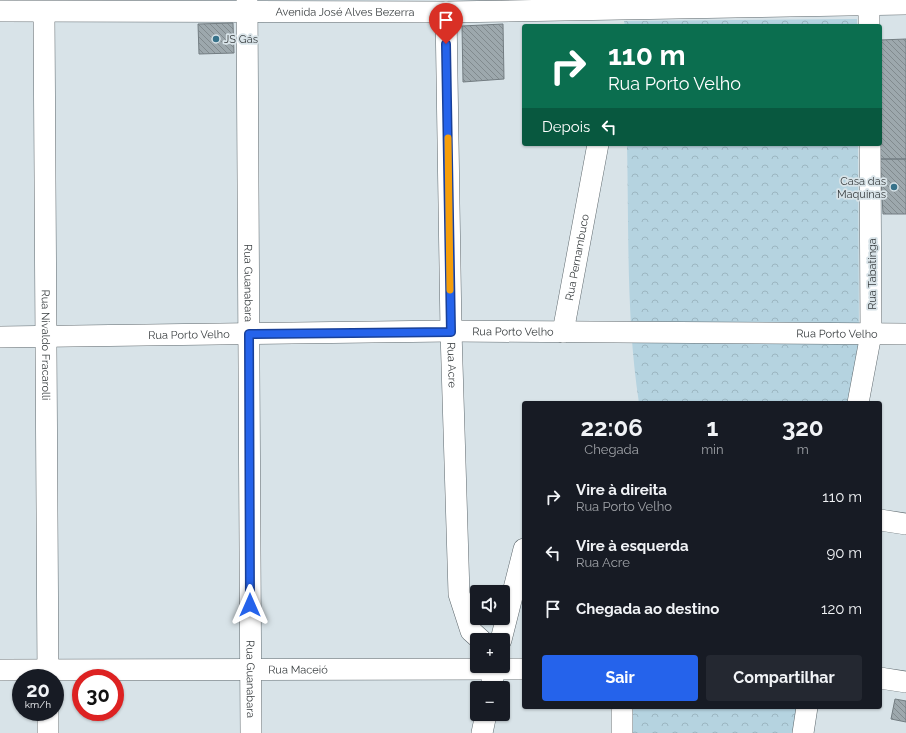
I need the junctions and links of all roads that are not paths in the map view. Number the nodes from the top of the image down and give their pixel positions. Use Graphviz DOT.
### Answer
graph roads {
  1 [pos="906,4"];
  2 [pos="69,5"];
  3 [pos="869,5"];
  4 [pos="141,6"];
  5 [pos="247,6"];
  6 [pos="411,6"];
  7 [pos="0,11"];
  8 [pos="44,12"];
  9 [pos="446,12"];
  10 [pos="612,18"];
  11 [pos="870,24"];
  12 [pos="598,146"];
  13 [pos="870,146"];
  14 [pos="451,332"];
  15 [pos="563,332"];
  16 [pos="249,334"];
  17 [pos="872,334"];
  18 [pos="906,334"];
  19 [pos="46,336"];
  20 [pos="0,337"];
  21 [pos="858,401"];
  22 [pos="882,520"];
  23 [pos="906,524"];
  24 [pos="522,557"];
  25 [pos="473,633"];
  26 [pos="503,633"];
  27 [pos="48,669"];
  28 [pos="250,669"];
  29 [pos="522,669"];
  30 [pos="0,670"];
  31 [pos="12,671"];
  32 [pos="64,674"];
  33 [pos="493,674"];
  34 [pos="882,678"];
  35 [pos="906,682"];
  36 [pos="622,709"];
  37 [pos="807,709"];
  38 [pos="48,721"];
  39 [pos="485,721"];
  40 [pos="48,733"];
  41 [pos="251,733"];
  42 [pos="482,733"];
  43 [pos="622,733"];
  44 [pos="803,733"];
  1 -- 3 [label="street, Avenida José Alves Bezerra"];
  2 -- 4 [label="street, Avenida José Alves Bezerra"];
  2 -- 8 [label="street, Avenida José Alves Bezerra"];
  3 -- 10 [label="street, Avenida José Alves Bezerra"];
  3 -- 11 [label="street"];
  4 -- 5 [label="street, Avenida José Alves Bezerra"];
  5 -- 6 [label="street, Avenida José Alves Bezerra"];
  5 -- 16 [label="street, Rua Guanabara"];
  6 -- 9 [label="street, Avenida José Alves Bezerra"];
  7 -- 8 [label="street, Avenida José Alves Bezerra"];
  8 -- 19 [label="street, Rua Nivaldo Fracarolli"];
  9 -- 10 [label="street, Avenida José Alves Bezerra"];
  9 -- 14 [label="street, Rua Acre"];
  12 -- 15 [label="street, Rua Pernambuco"];
  13 -- 17 [label="street, Rua Tabatinga"];
  14 -- 15 [label="street, Rua Porto Velho"];
  14 -- 16 [label="street, Rua Porto Velho"];
  14 -- 25 [label="street, Rua Acre"];
  15 -- 17 [label="street, Rua Porto Velho"];
  16 -- 19 [label="street, Rua Porto Velho"];
  16 -- 28 [label="street, Rua Guanabara"];
  17 -- 18 [label="street, Rua Porto Velho"];
  17 -- 21 [label="street, Rua Tabatinga"];
  19 -- 20 [label="street, Rua Porto Velho"];
  19 -- 27 [label="street, Rua Nivaldo Fracarolli"];
  22 -- 23 [label="street"];
  24 -- 26 [label="street"];
  28 -- 32 [label="street, Rua Maceió"];
  28 -- 33 [label="street, Rua Maceió"];
  28 -- 41 [label="street, Rua Guanabara"];
  29 -- 33 [label="street, Rua Maceió"];
  30 -- 31 [label="street, Rua Maceió"];
  34 -- 35 [label="street"];
  36 -- 43 [label="street"];
  37 -- 44 [label="street"];
  38 -- 40 [label="street"];
  39 -- 42 [label="street"];
}
